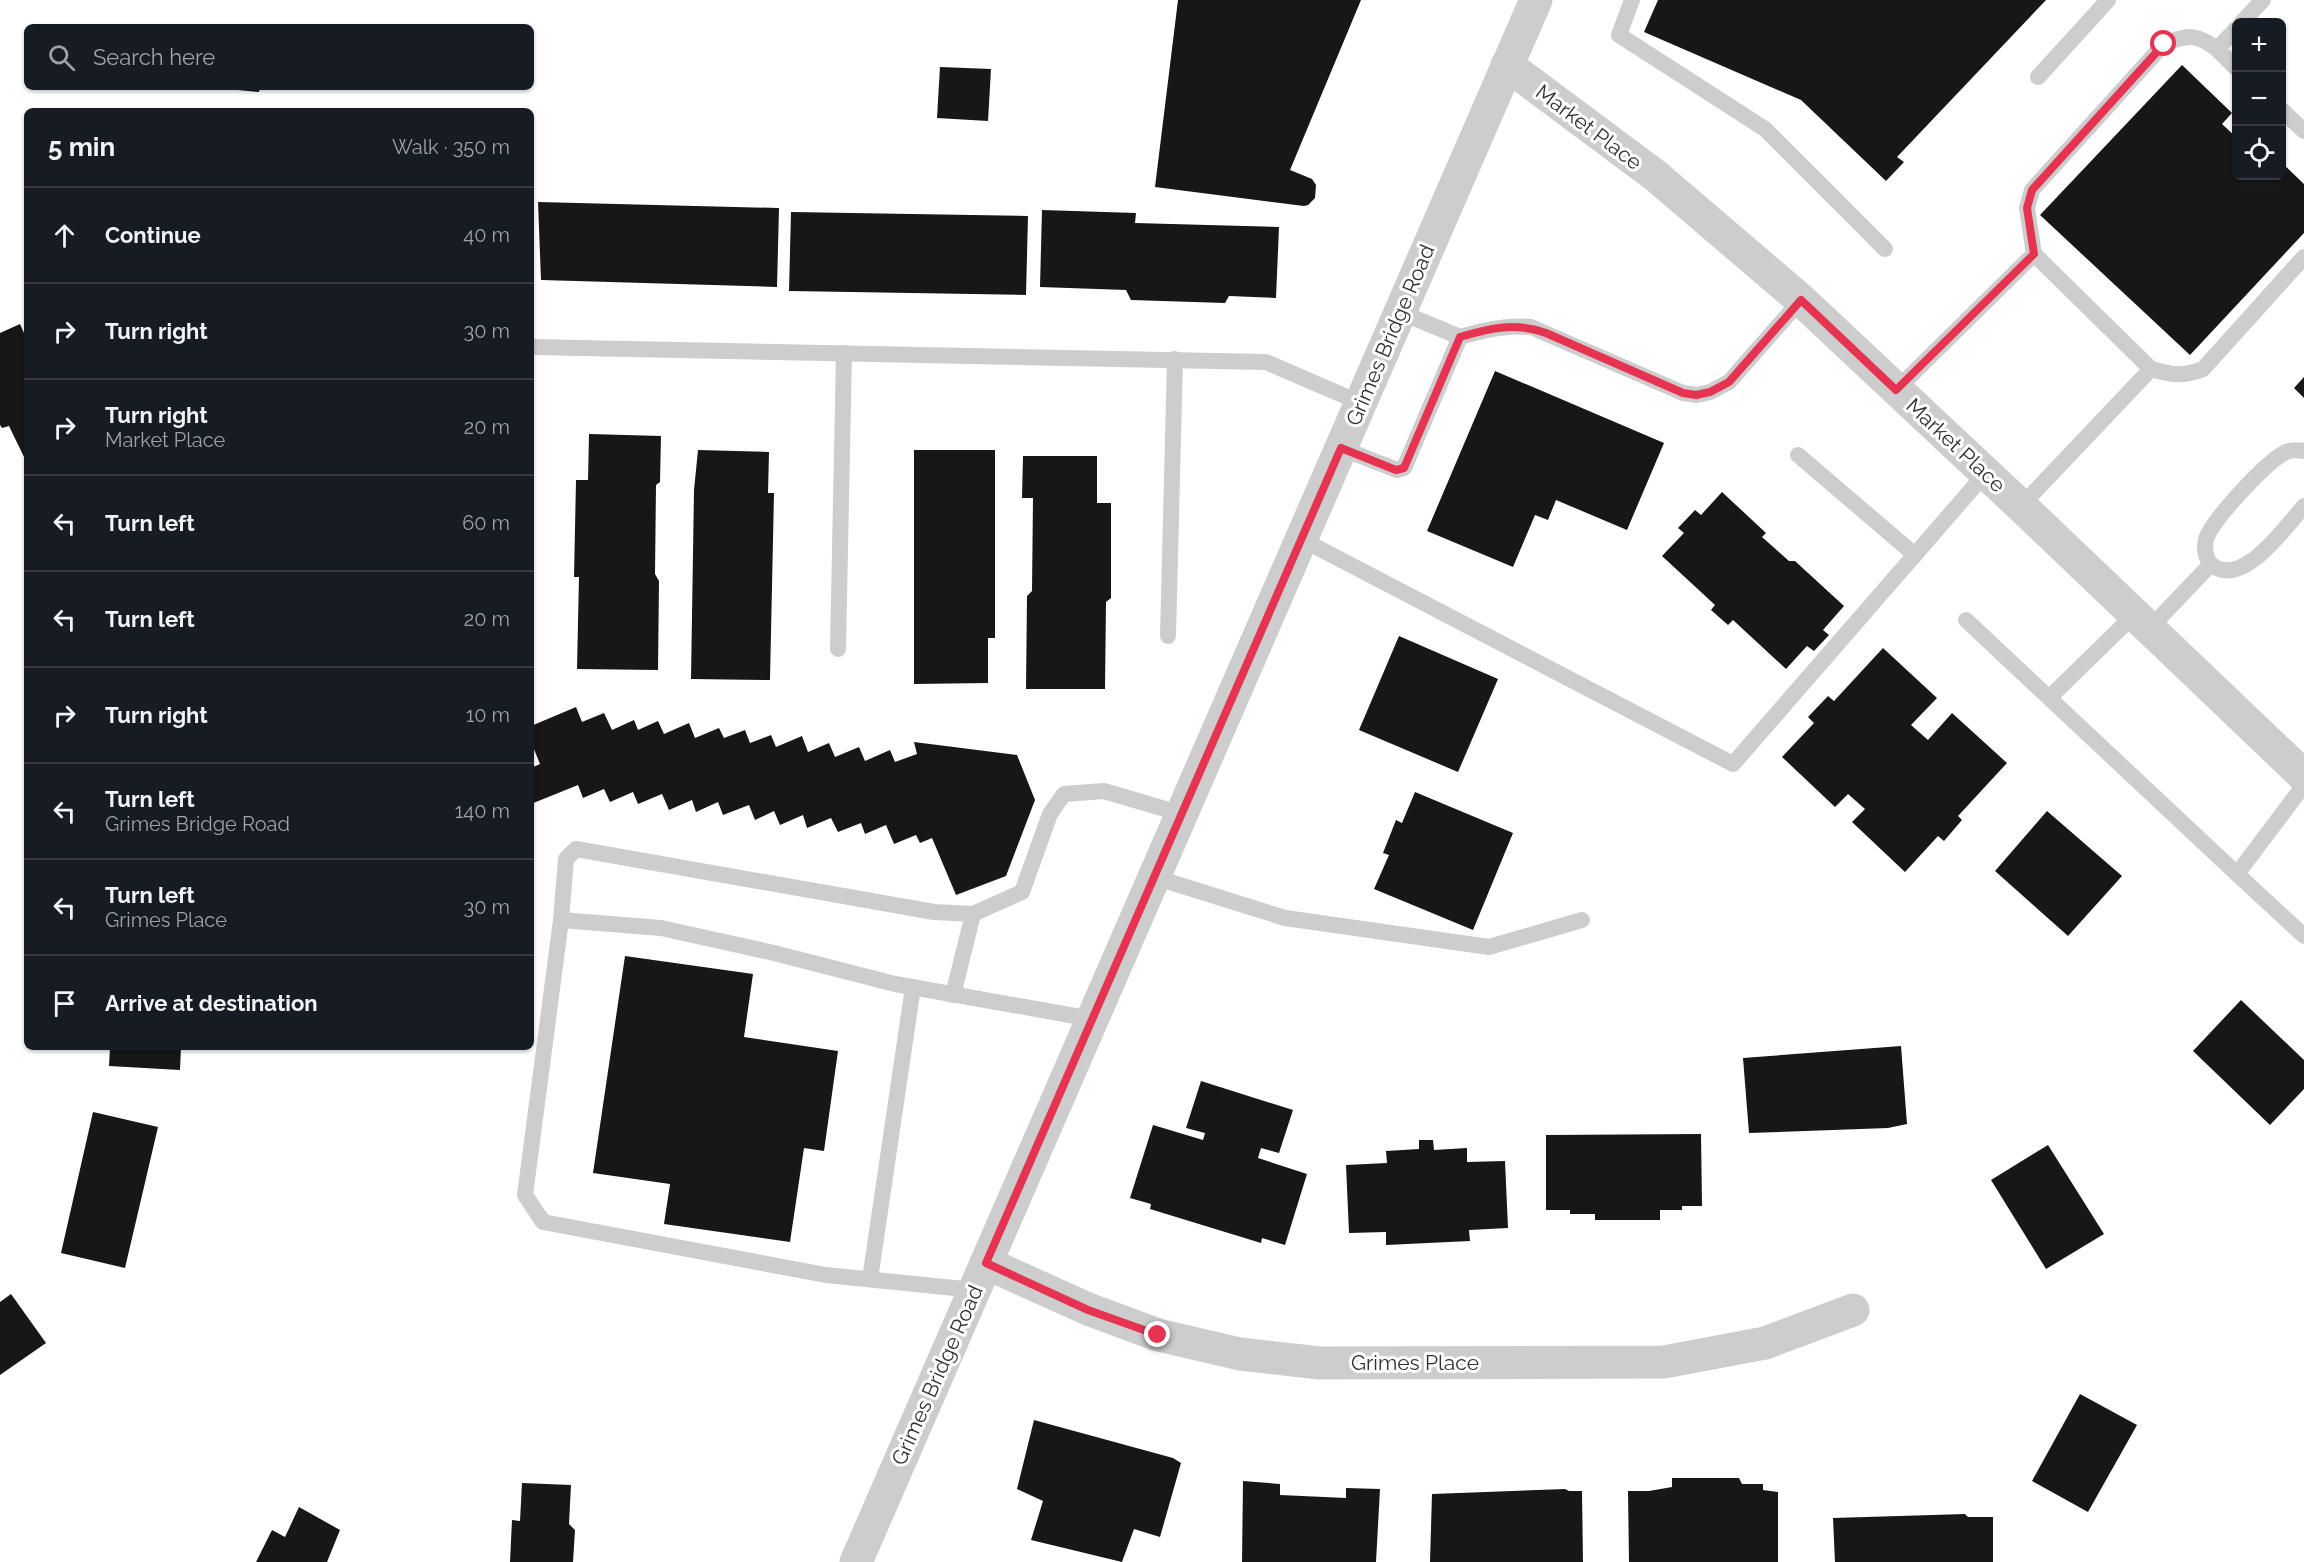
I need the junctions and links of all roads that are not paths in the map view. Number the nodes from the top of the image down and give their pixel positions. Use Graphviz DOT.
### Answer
graph roads {
  1 [pos="1536,0"];
  2 [pos="1632,0"];
  3 [pos="2108,0"];
  4 [pos="2264,0"];
  5 [pos="2246,18"];
  6 [pos="2232,33"];
  7 [pos="2217,49"];
  8 [pos="2232,64"];
  9 [pos="1507,65"];
  10 [pos="2038,77"];
  11 [pos="2286,114"];
  12 [pos="2304,131"];
  13 [pos="1885,249"];
  14 [pos="2034,254"];
  15 [pos="2304,257"];
  16 [pos="1801,300"];
  17 [pos="1400,312"];
  18 [pos="1460,337"];
  19 [pos="534,347"];
  20 [pos="844,353"];
  21 [pos="1175,359"];
  22 [pos="2151,369"];
  23 [pos="1896,390"];
  24 [pos="1361,403"];
  25 [pos="1341,448"];
  26 [pos="2304,451"];
  27 [pos="1798,455"];
  28 [pos="1985,474"];
  29 [pos="2021,506"];
  30 [pos="2304,506"];
  31 [pos="1301,539"];
  32 [pos="1915,555"];
  33 [pos="2211,564"];
  34 [pos="1966,620"];
  35 [pos="2141,622"];
  36 [pos="1168,636"];
  37 [pos="838,648"];
  38 [pos="2050,697"];
  39 [pos="2304,776"];
  40 [pos="2304,785"];
  41 [pos="1182,814"];
  42 [pos="2237,874"];
  43 [pos="1154,877"];
  44 [pos="973,914"];
  45 [pos="561,920"];
  46 [pos="1582,920"];
  47 [pos="2304,936"];
  48 [pos="913,987"];
  49 [pos="953,995"];
  50 [pos="1092,1019"];
  51 [pos="980,1276"];
  52 [pos="870,1279"];
  53 [pos="1853,1310"];
  54 [pos="856,1562"];
  1 -- 9 [label="street, Grimes Bridge Road"];
  2 -- 13 [label="lane"];
  3 -- 10 [label="lane"];
  4 -- 5 [label="lane"];
  6 -- 7 [label="lane"];
  7 -- 8 [label="lane"];
  7 -- 14 [label="lane"];
  9 -- 16 [label="street, Market Place"];
  9 -- 17 [label="street, Grimes Bridge Road"];
  11 -- 12 [label="lane"];
  14 -- 22 [label="lane"];
  14 -- 23 [label="lane"];
  15 -- 22 [label="lane"];
  16 -- 18 [label="lane"];
  16 -- 23 [label="street, Market Place"];
  17 -- 18 [label="lane"];
  17 -- 24 [label="street, Grimes Bridge Road"];
  18 -- 25 [label="lane"];
  19 -- 20 [label="lane"];
  20 -- 21 [label="lane"];
  20 -- 37 [label="lane"];
  21 -- 24 [label="lane"];
  21 -- 36 [label="lane"];
  22 -- 29 [label="lane"];
  23 -- 28 [label="street, Market Place"];
  24 -- 25 [label="street, Grimes Bridge Road"];
  25 -- 31 [label="street, Grimes Bridge Road"];
  26 -- 33 [label="lane"];
  27 -- 32 [label="lane"];
  28 -- 29 [label="street, Market Place"];
  28 -- 32 [label="lane"];
  29 -- 35 [label="street, Market Place"];
  30 -- 33 [label="lane"];
  31 -- 32 [label="lane"];
  31 -- 41 [label="street, Grimes Bridge Road"];
  33 -- 35 [label="lane"];
  34 -- 38 [label="lane"];
  35 -- 38 [label="lane"];
  35 -- 39 [label="street, Market Place"];
  38 -- 42 [label="lane"];
  40 -- 42 [label="lane"];
  41 -- 43 [label="street, Grimes Bridge Road"];
  41 -- 44 [label="lane"];
  42 -- 47 [label="lane"];
  43 -- 46 [label="lane"];
  43 -- 50 [label="street, Grimes Bridge Road"];
  44 -- 45 [label="lane"];
  44 -- 49 [label="lane"];
  45 -- 48 [label="lane"];
  45 -- 52 [label="lane"];
  48 -- 49 [label="lane"];
  48 -- 52 [label="lane"];
  49 -- 50 [label="lane"];
  50 -- 51 [label="street, Grimes Bridge Road"];
  51 -- 52 [label="lane"];
  51 -- 53 [label="street, Grimes Place"];
  51 -- 54 [label="street, Grimes Bridge Road"];
}
